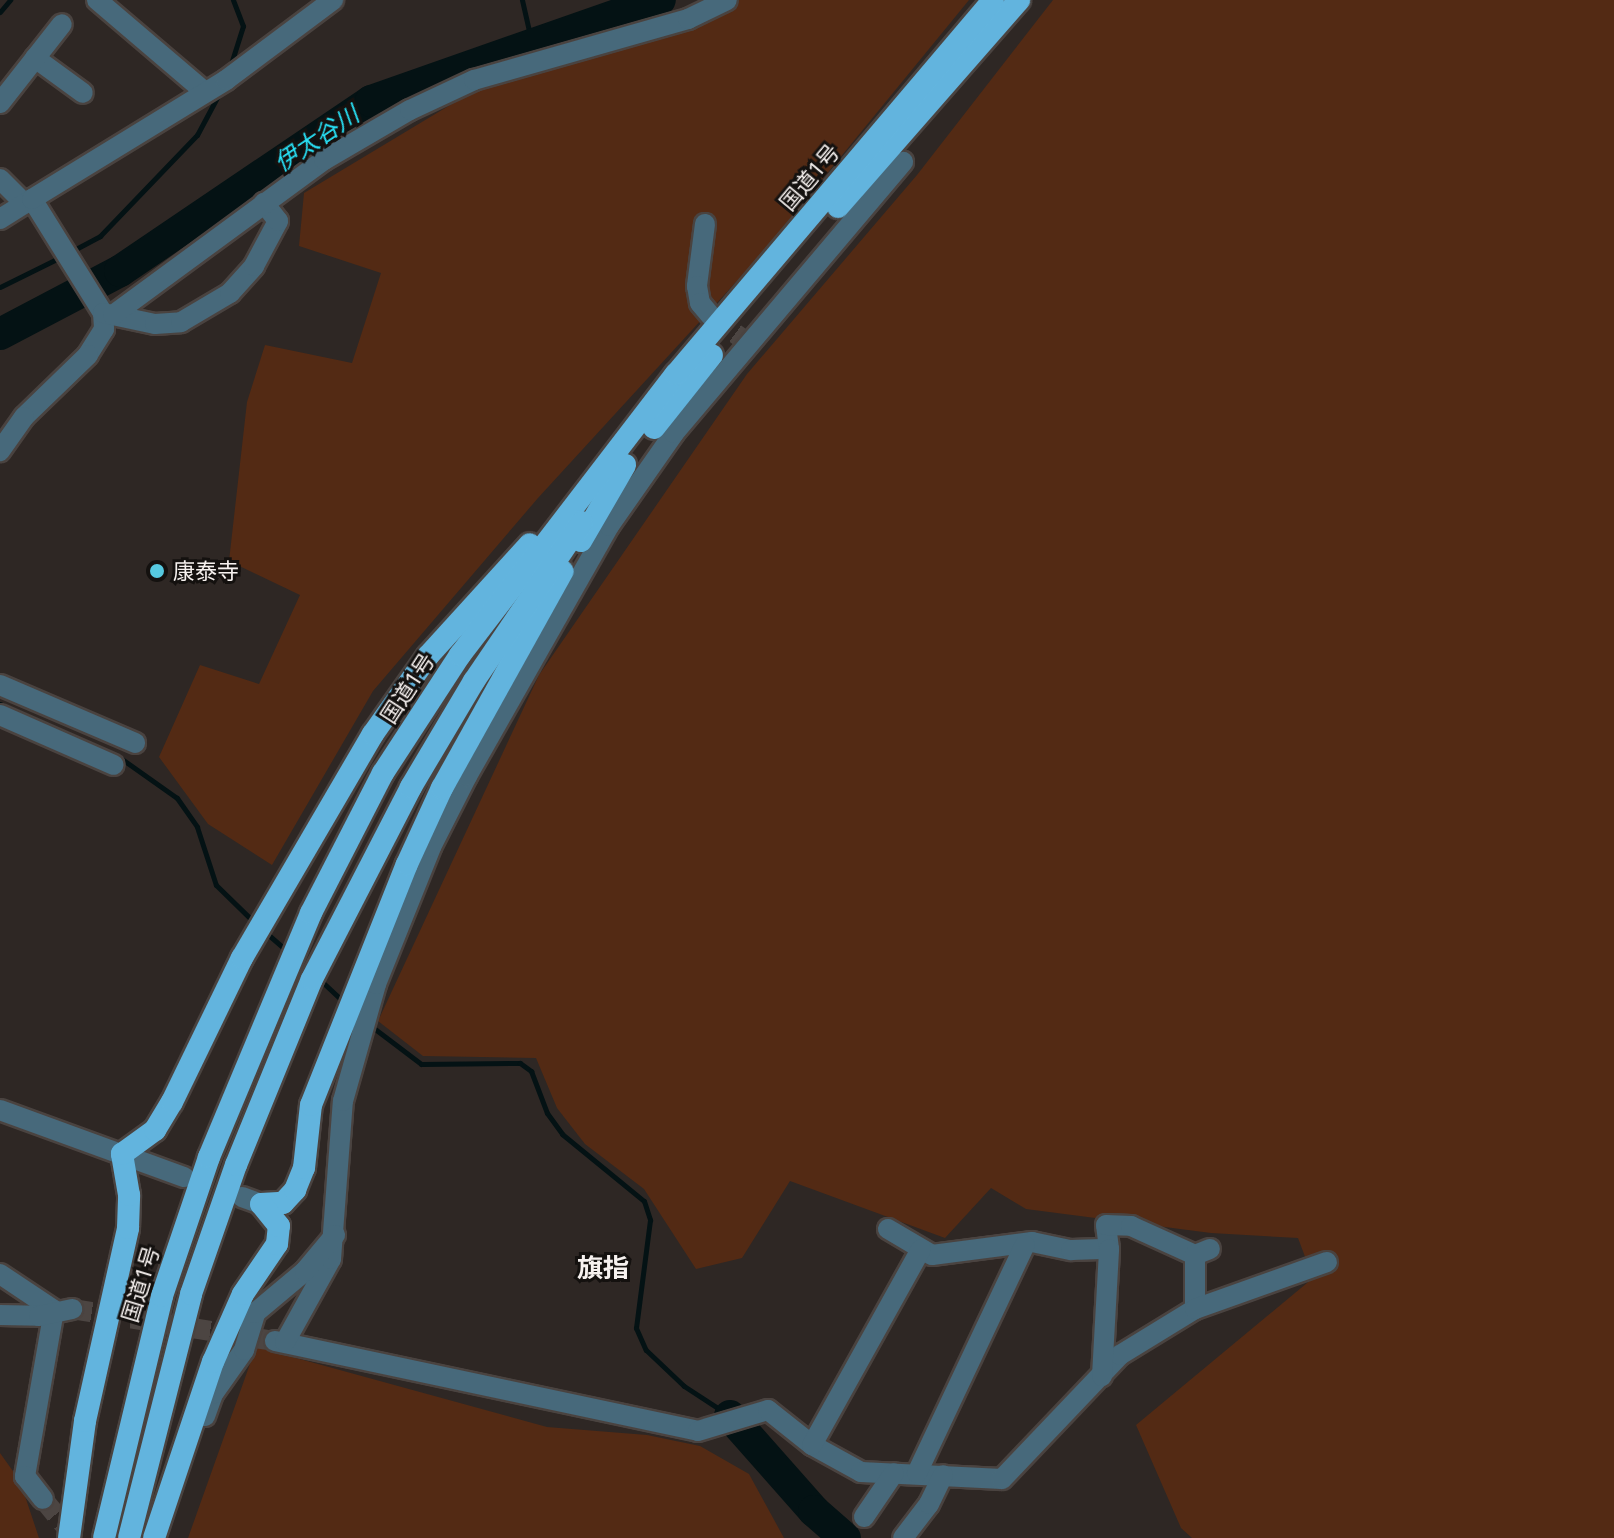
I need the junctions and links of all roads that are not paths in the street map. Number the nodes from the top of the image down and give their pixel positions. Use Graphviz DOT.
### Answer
graph roads {
  1 [pos="97,0"];
  2 [pos="333,0"];
  3 [pos="727,0"];
  4 [pos="993,0"];
  5 [pos="1019,0"];
  6 [pos="62,24"];
  7 [pos="35,58"];
  8 [pos="205,92"];
  9 [pos="83,93"];
  10 [pos="0,103"];
  11 [pos="903,162"];
  12 [pos="0,179"];
  13 [pos="29,201"];
  14 [pos="264,203"];
  15 [pos="0,219"];
  16 [pos="705,224"];
  17 [pos="106,313"];
  18 [pos="711,316"];
  19 [pos="676,374"];
  20 [pos="0,451"];
  21 [pos="625,465"];
  22 [pos="0,685"];
  23 [pos="0,715"];
  24 [pos="135,743"];
  25 [pos="114,765"];
  26 [pos="0,1110"];
  27 [pos="122,1154"];
  28 [pos="184,1177"];
  29 [pos="888,1229"];
  30 [pos="335,1235"];
  31 [pos="1025,1245"];
  32 [pos="921,1249"];
  33 [pos="1109,1249"];
  34 [pos="1327,1262"];
  35 [pos="0,1274"];
  36 [pos="1195,1309"];
  37 [pos="63,1310"];
  38 [pos="0,1315"];
  39 [pos="1102,1376"];
  40 [pos="812,1445"];
  41 [pos="894,1473"];
  42 [pos="917,1473"];
  43 [pos="943,1475"];
  44 [pos="43,1499"];
  45 [pos="864,1517"];
  46 [pos="69,1538"];
  47 [pos="104,1538"];
  48 [pos="129,1538"];
  49 [pos="154,1538"];
  50 [pos="166,1538"];
  51 [pos="903,1538"];
  1 -- 8 [label="street"];
  2 -- 8 [label="street"];
  3 -- 14 [label="street"];
  4 -- 19 [label="highway, 国道1号"];
  5 -- 21 [label="highway, 国道1号"];
  6 -- 7 [label="street"];
  7 -- 9 [label="street"];
  7 -- 10 [label="street"];
  8 -- 13 [label="street"];
  11 -- 30 [label="street"];
  12 -- 13 [label="street"];
  13 -- 15 [label="street"];
  13 -- 17 [label="street"];
  14 -- 17 [label="street"];
  14 -- 17 [label="street"];
  16 -- 18 [label="street"];
  17 -- 20 [label="street"];
  19 -- 27 [label="highway"];
  19 -- 47 [label="highway, 国道1号"];
  21 -- 48 [label="highway, 国道1号"];
  21 -- 49 [label="highway"];
  22 -- 24 [label="street"];
  23 -- 25 [label="street"];
  26 -- 27 [label="street"];
  27 -- 28 [label="street"];
  27 -- 46 [label="highway"];
  29 -- 32 [label="street"];
  30 -- 40 [label="street"];
  30 -- 50 [label="street"];
  31 -- 32 [label="street"];
  31 -- 33 [label="street"];
  31 -- 42 [label="street"];
  32 -- 40 [label="street"];
  33 -- 36 [label="street"];
  33 -- 39 [label="street"];
  34 -- 36 [label="street"];
  35 -- 37 [label="street"];
  36 -- 39 [label="street"];
  37 -- 38 [label="street"];
  37 -- 44 [label="street"];
  39 -- 43 [label="street"];
  40 -- 41 [label="street"];
  41 -- 42 [label="street"];
  41 -- 45 [label="street"];
  42 -- 43 [label="street"];
  43 -- 51 [label="street"];
}
